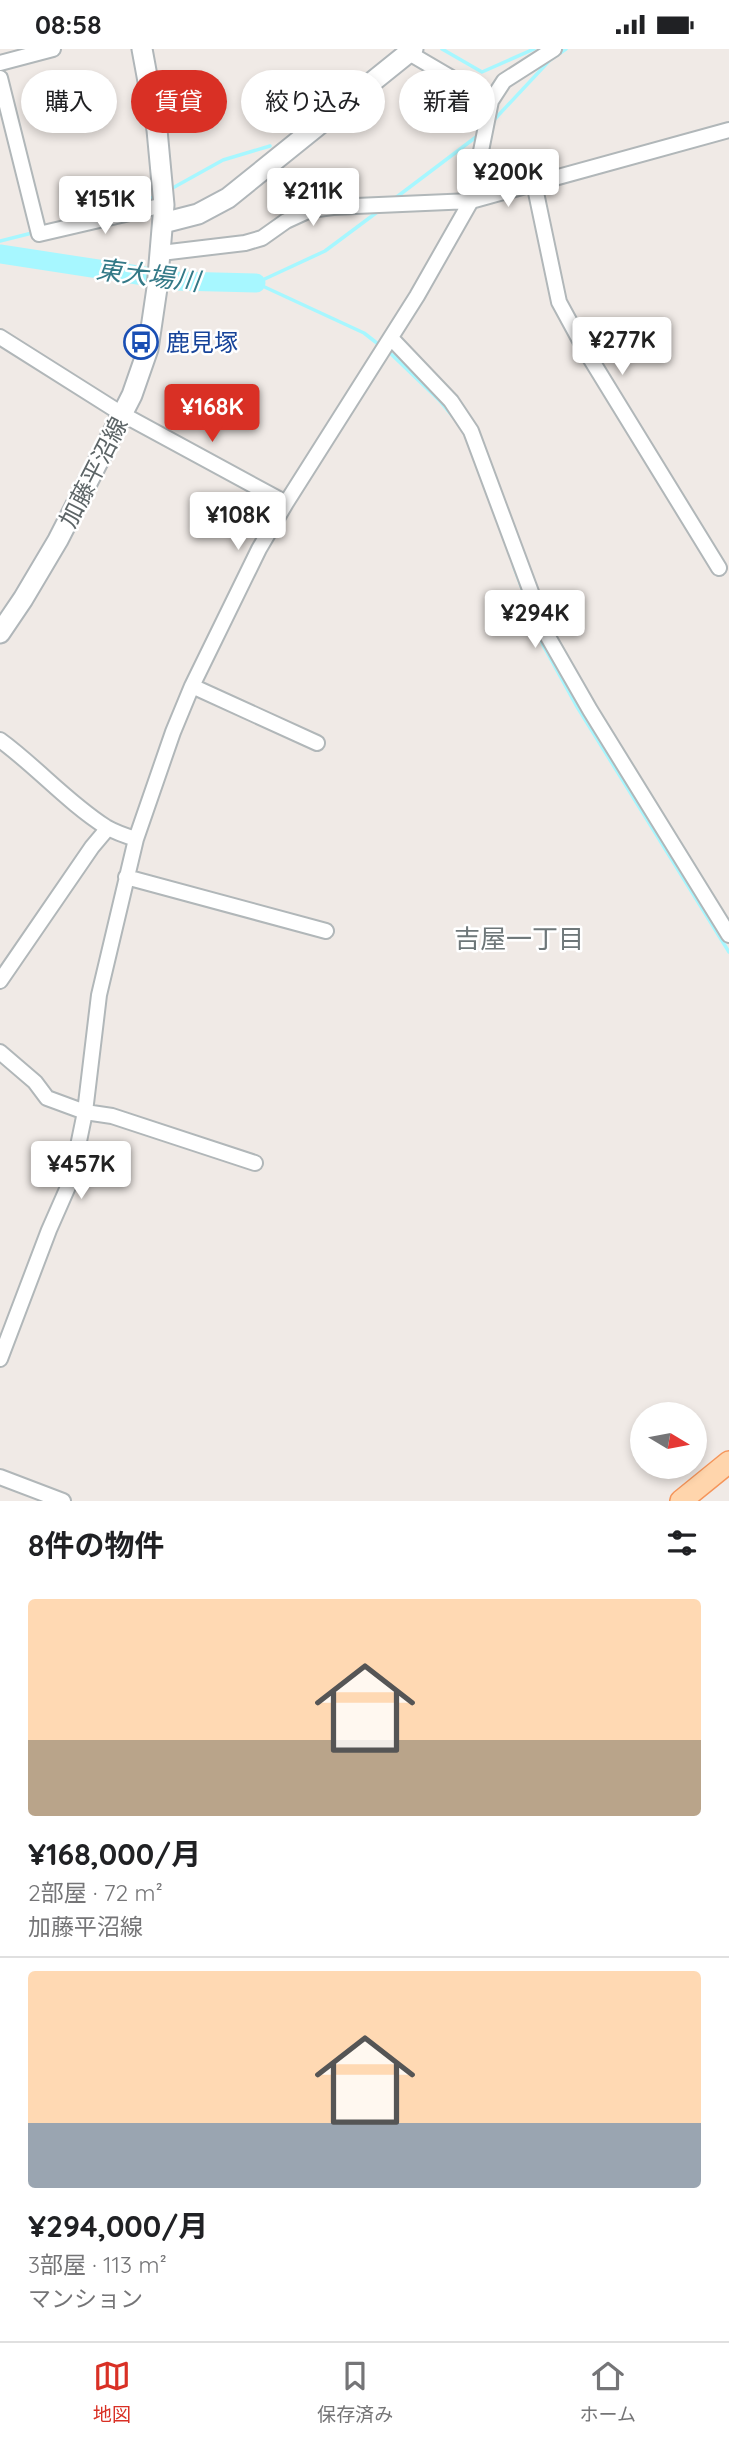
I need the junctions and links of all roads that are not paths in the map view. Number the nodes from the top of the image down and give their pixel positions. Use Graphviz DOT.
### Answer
graph roads {
  1 [pos="53,49"];
  2 [pos="142,49"];
  3 [pos="554,49"];
  4 [pos="411,51"];
  5 [pos="0,63"];
  6 [pos="441,70"];
  7 [pos="0,78"];
  8 [pos="495,95"];
  9 [pos="729,130"];
  10 [pos="485,133"];
  11 [pos="534,183"];
  12 [pos="471,201"];
  13 [pos="164,214"];
  14 [pos="161,253"];
  15 [pos="0,337"];
  16 [pos="391,338"];
  17 [pos="122,414"];
  18 [pos="286,503"];
  19 [pos="719,568"];
  20 [pos="0,633"];
  21 [pos="192,687"];
  22 [pos="0,740"];
  23 [pos="317,743"];
  24 [pos="108,828"];
  25 [pos="136,839"];
  26 [pos="126,877"];
  27 [pos="326,931"];
  28 [pos="729,935"];
  29 [pos="0,981"];
  30 [pos="0,1052"];
  31 [pos="85,1112"];
  32 [pos="255,1163"];
  33 [pos="7,1320"];
  34 [pos="0,1359"];
  35 [pos="729,1462"];
  36 [pos="0,1477"];
  37 [pos="63,1501"];
  38 [pos="681,1501"];
  1 -- 5 [label="street"];
  2 -- 13 [label="main road, 加藤平沼線"];
  3 -- 8 [label="street"];
  4 -- 6 [label="street"];
  4 -- 13 [label="main road"];
  7 -- 13 [label="street"];
  9 -- 11 [label="street"];
  10 -- 12 [label="street"];
  11 -- 12 [label="street"];
  11 -- 19 [label="street"];
  12 -- 14 [label="street"];
  12 -- 16 [label="street"];
  13 -- 14 [label="main road, 加藤平沼線"];
  14 -- 17 [label="main road, 加藤平沼線"];
  15 -- 17 [label="street"];
  16 -- 18 [label="street"];
  16 -- 28 [label="street"];
  17 -- 18 [label="street"];
  17 -- 20 [label="main road, 加藤平沼線"];
  18 -- 21 [label="street"];
  21 -- 23 [label="street"];
  21 -- 25 [label="street"];
  22 -- 24 [label="street"];
  24 -- 25 [label="street"];
  24 -- 29 [label="street"];
  25 -- 26 [label="street"];
  26 -- 27 [label="street"];
  26 -- 31 [label="street"];
  30 -- 31 [label="street"];
  31 -- 32 [label="street"];
  31 -- 33 [label="street"];
  33 -- 34 [label="street"];
  35 -- 38 [label="main road"];
  36 -- 37 [label="street"];
}
